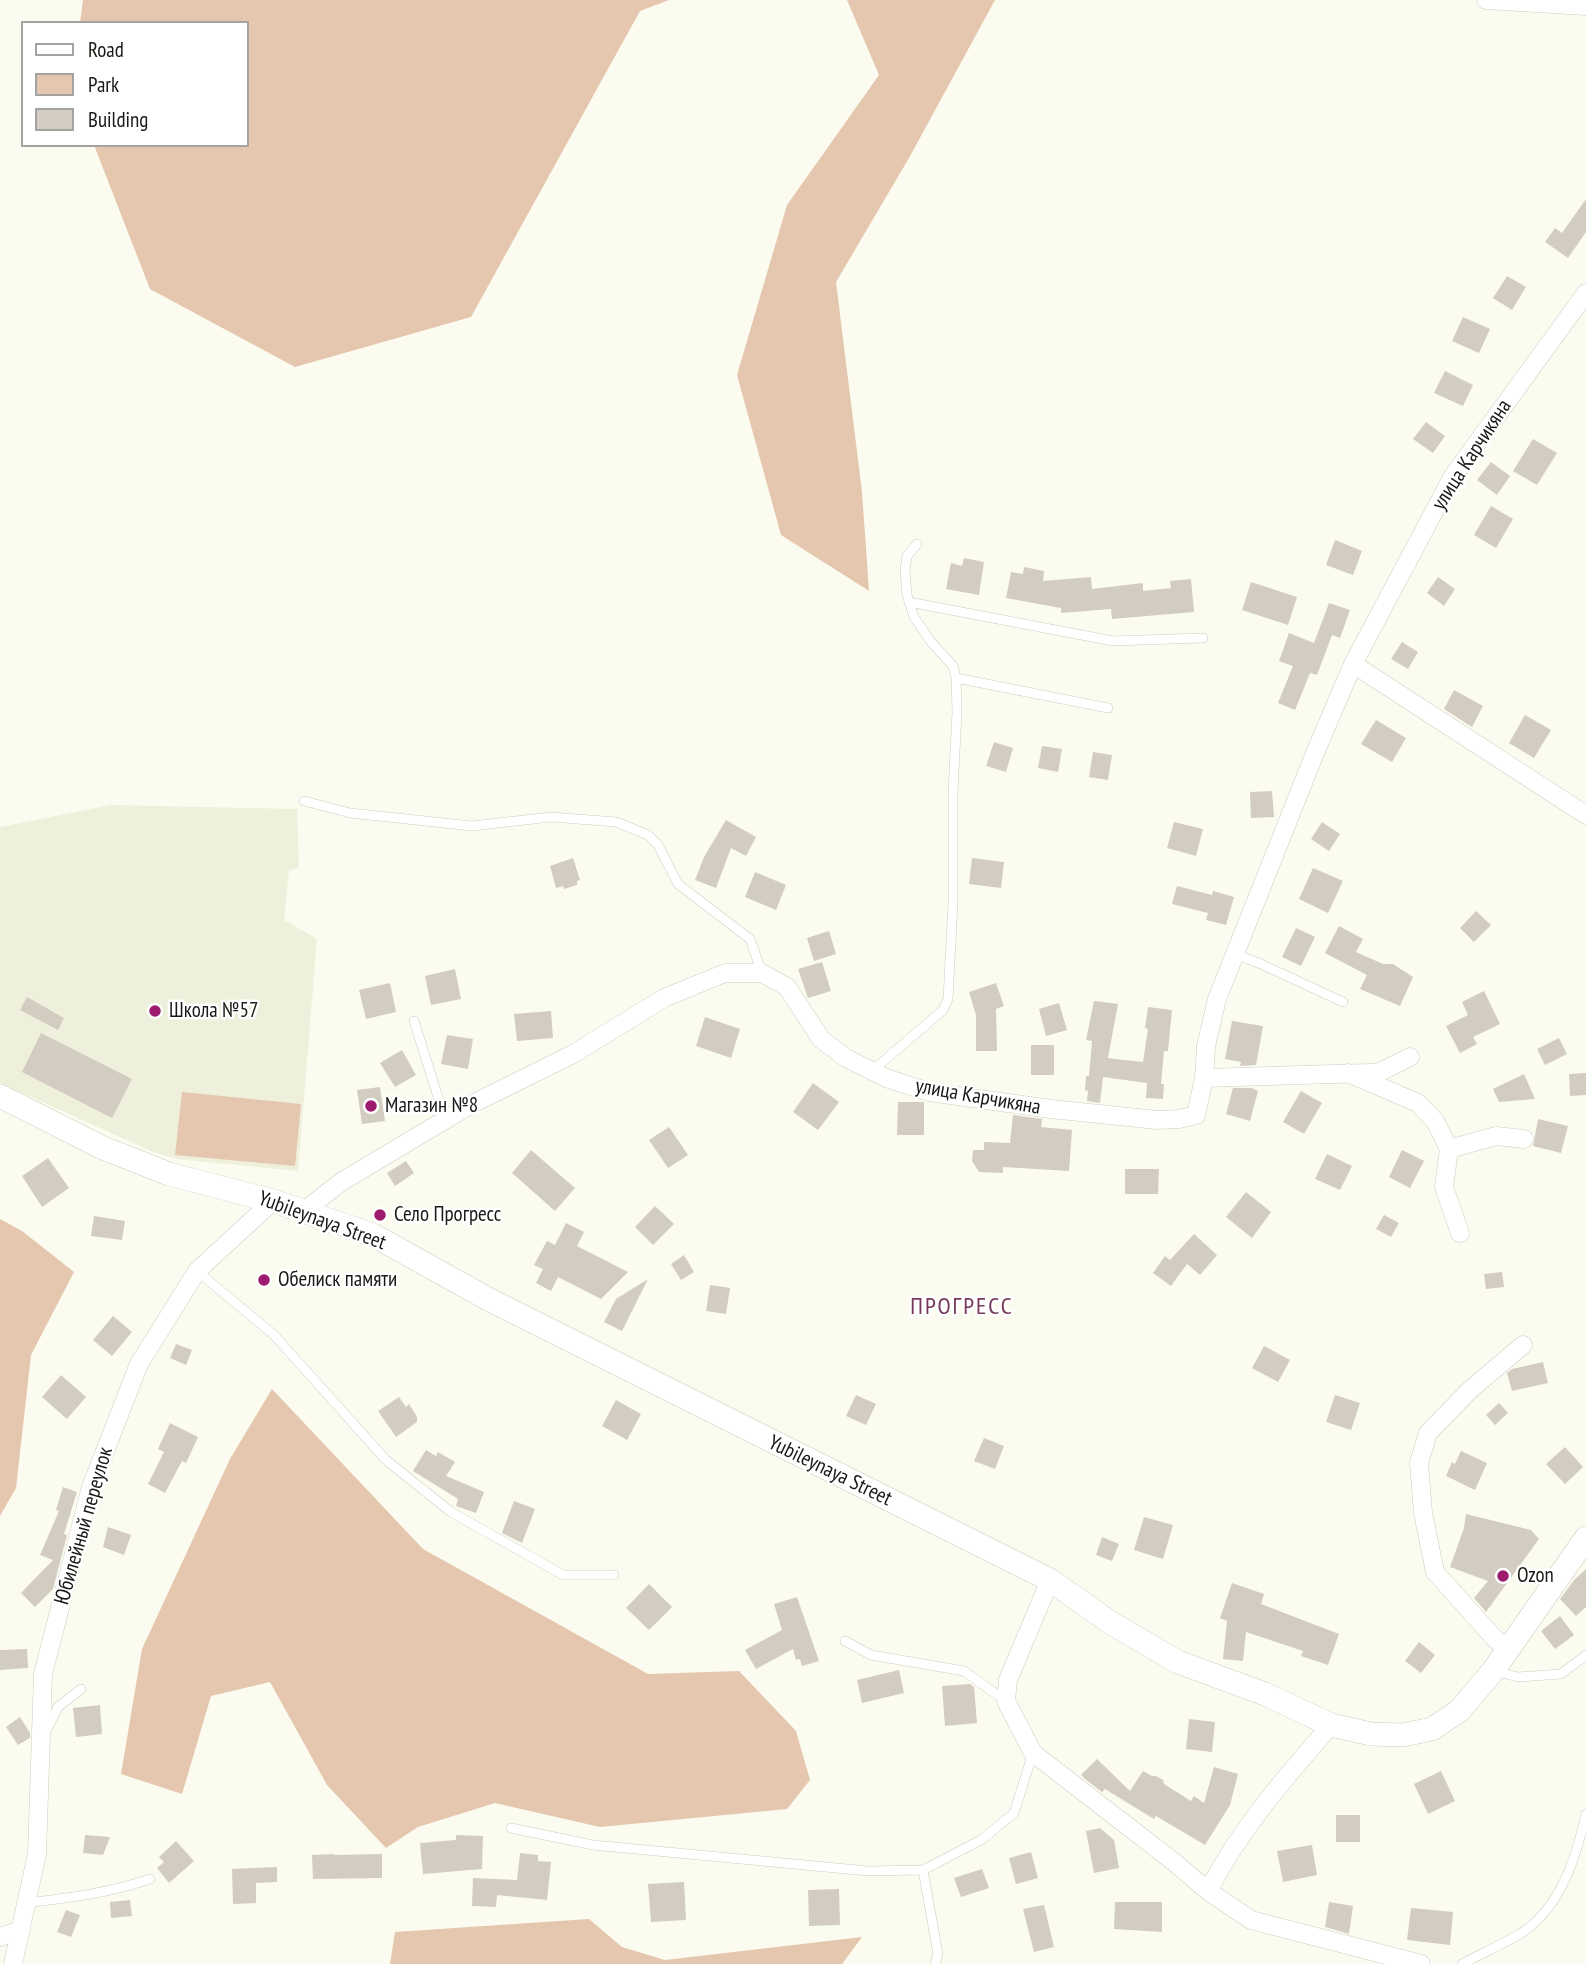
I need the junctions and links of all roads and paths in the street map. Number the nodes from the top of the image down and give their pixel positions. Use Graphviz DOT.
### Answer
graph roads {
  1 [pos="1486,0"];
  2 [pos="1586,6"];
  3 [pos="1586,293"];
  4 [pos="917,544"];
  5 [pos="909,602"];
  6 [pos="1203,638"];
  7 [pos="1353,664"];
  8 [pos="956,678"];
  9 [pos="1108,708"];
  10 [pos="304,801"];
  11 [pos="1586,815"];
  12 [pos="1235,954"];
  13 [pos="762,973"];
  14 [pos="1343,1002"];
  15 [pos="414,1021"];
  16 [pos="1410,1057"];
  17 [pos="872,1071"];
  18 [pos="1348,1073"];
  19 [pos="1204,1077"];
  20 [pos="0,1096"];
  21 [pos="445,1119"];
  22 [pos="1524,1139"];
  23 [pos="1449,1149"];
  24 [pos="273,1201"];
  25 [pos="304,1211"];
  26 [pos="1461,1233"];
  27 [pos="197,1271"];
  28 [pos="1523,1345"];
  29 [pos="1586,1538"];
  30 [pos="614,1575"];
  31 [pos="1050,1580"];
  32 [pos="845,1641"];
  33 [pos="1508,1648"];
  34 [pos="1586,1655"];
  35 [pos="1493,1671"];
  36 [pos="81,1689"];
  37 [pos="1006,1701"];
  38 [pos="1331,1725"];
  39 [pos="40,1742"];
  40 [pos="1033,1753"];
  41 [pos="1586,1814"];
  42 [pos="511,1828"];
  43 [pos="923,1870"];
  44 [pos="150,1878"];
  45 [pos="1208,1891"];
  46 [pos="26,1903"];
  47 [pos="21,1930"];
  48 [pos="0,1937"];
  49 [pos="14,1962"];
  50 [pos="935,1964"];
  51 [pos="1421,1964"];
  52 [pos="1462,1964"];
  1 -- 2 [label="street"];
  3 -- 7 [label="street, улица Карчикяна"];
  4 -- 5 [label="lane"];
  5 -- 6 [label="lane"];
  5 -- 8 [label="lane"];
  7 -- 11 [label="street"];
  7 -- 12 [label="street, улица Карчикяна"];
  8 -- 9 [label="lane"];
  8 -- 17 [label="lane"];
  10 -- 13 [label="lane"];
  12 -- 14 [label="lane"];
  12 -- 19 [label="street, улица Карчикяна"];
  13 -- 17 [label="street, улица Карчикяна"];
  13 -- 21 [label="street"];
  15 -- 21 [label="lane"];
  16 -- 18 [label="street"];
  17 -- 19 [label="street, улица Карчикяна"];
  18 -- 19 [label="street"];
  18 -- 23 [label="street"];
  20 -- 24 [label="street, Yubileynaya Street"];
  21 -- 25 [label="street"];
  22 -- 23 [label="street"];
  23 -- 26 [label="street"];
  24 -- 25 [label="street, Yubileynaya Street"];
  24 -- 27 [label="street, Юбилейный переулок"];
  25 -- 31 [label="street, Yubileynaya Street"];
  27 -- 30 [label="lane"];
  27 -- 39 [label="street, Юбилейный переулок"];
  28 -- 33 [label="street"];
  29 -- 33 [label="street, Yubileynaya Street"];
  31 -- 37 [label="street"];
  31 -- 38 [label="street, Yubileynaya Street"];
  32 -- 37 [label="lane"];
  33 -- 35 [label="street, Yubileynaya Street"];
  34 -- 35 [label="lane"];
  35 -- 38 [label="street, Yubileynaya Street"];
  36 -- 39 [label="lane"];
  37 -- 40 [label="street"];
  38 -- 45 [label="street"];
  39 -- 46 [label="street, Юбилейный переулок"];
  40 -- 43 [label="lane"];
  40 -- 45 [label="street"];
  41 -- 52 [label="lane"];
  42 -- 43 [label="lane"];
  43 -- 50 [label="lane"];
  44 -- 46 [label="lane"];
  45 -- 51 [label="street"];
  46 -- 47 [label="street, Юбилейный переулок"];
  47 -- 48 [label="street"];
  47 -- 49 [label="street, Юбилейный переулок"];
}
